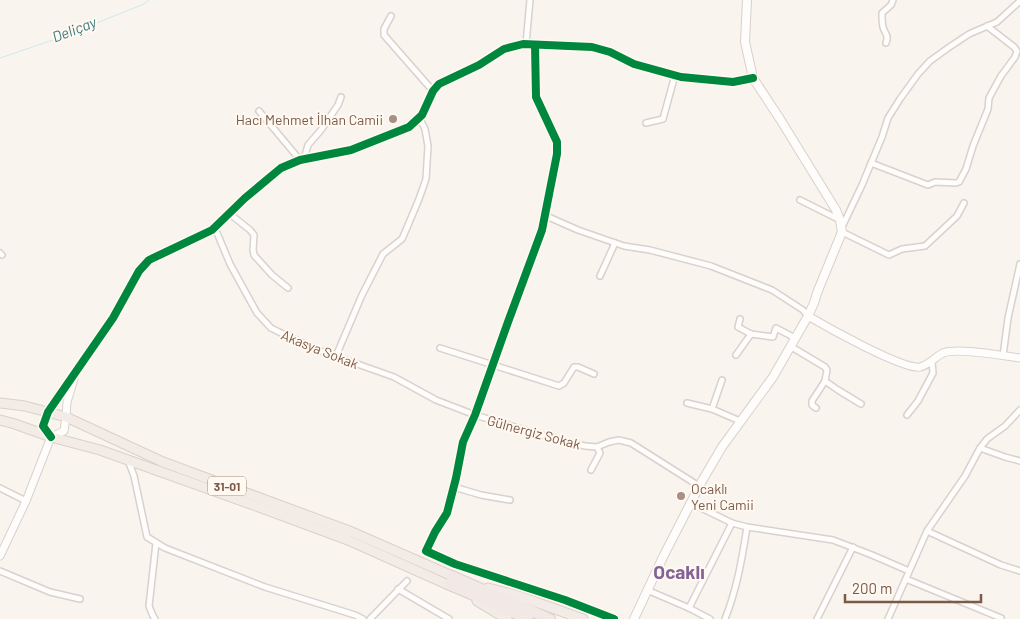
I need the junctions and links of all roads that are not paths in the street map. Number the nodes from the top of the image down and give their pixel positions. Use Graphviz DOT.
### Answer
graph roads {
  1 [pos="530,0"];
  2 [pos="747,0"];
  3 [pos="893,0"];
  4 [pos="1020,1"];
  5 [pos="391,16"];
  6 [pos="987,26"];
  7 [pos="886,43"];
  8 [pos="526,44"];
  9 [pos="535,45"];
  10 [pos="675,75"];
  11 [pos="753,78"];
  12 [pos="433,90"];
  13 [pos="341,97"];
  14 [pos="259,111"];
  15 [pos="419,117"];
  16 [pos="646,123"];
  17 [pos="302,159"];
  18 [pos="871,163"];
  19 [pos="800,200"];
  20 [pos="964,203"];
  21 [pos="230,214"];
  22 [pos="544,215"];
  23 [pos="841,226"];
  24 [pos="215,228"];
  25 [pos="615,243"];
  26 [pos="1020,264"];
  27 [pos="600,276"];
  28 [pos="288,288"];
  29 [pos="808,316"];
  30 [pos="740,319"];
  31 [pos="751,334"];
  32 [pos="793,342"];
  33 [pos="440,348"];
  34 [pos="736,354"];
  35 [pos="336,356"];
  36 [pos="1003,356"];
  37 [pos="1020,358"];
  38 [pos="932,361"];
  39 [pos="492,365"];
  40 [pos="75,374"];
  41 [pos="594,374"];
  42 [pos="722,380"];
  43 [pos="824,381"];
  44 [pos="0,402"];
  45 [pos="688,403"];
  46 [pos="861,404"];
  47 [pos="816,408"];
  48 [pos="712,409"];
  49 [pos="1020,410"];
  50 [pos="48,412"];
  51 [pos="475,415"];
  52 [pos="907,415"];
  53 [pos="66,416"];
  54 [pos="0,420"];
  55 [pos="740,421"];
  56 [pos="51,437"];
  57 [pos="597,447"];
  58 [pos="980,448"];
  59 [pos="128,460"];
  60 [pos="1020,460"];
  61 [pos="591,470"];
  62 [pos="700,486"];
  63 [pos="454,487"];
  64 [pos="0,488"];
  65 [pos="510,500"];
  66 [pos="26,501"];
  67 [pos="691,503"];
  68 [pos="732,523"];
  69 [pos="747,527"];
  70 [pos="926,531"];
  71 [pos="156,543"];
  72 [pos="853,547"];
  73 [pos="0,556"];
  74 [pos="0,571"];
  75 [pos="1020,571"];
  76 [pos="909,572"];
  77 [pos="906,579"];
  78 [pos="450,580"];
  79 [pos="407,581"];
  80 [pos="398,589"];
  81 [pos="647,590"];
  82 [pos="80,599"];
  83 [pos="689,608"];
  84 [pos="1000,618"];
  85 [pos="155,619"];
  86 [pos="363,619"];
  87 [pos="370,619"];
  88 [pos="449,619"];
  89 [pos="507,619"];
  90 [pos="528,619"];
  91 [pos="550,619"];
  92 [pos="583,619"];
  93 [pos="614,619"];
  94 [pos="634,619"];
  95 [pos="710,619"];
  96 [pos="724,619"];
  97 [pos="817,619"];
  98 [pos="888,619"];
  1 -- 8 [label="street"];
  2 -- 11 [label="main road"];
  3 -- 7 [label="street"];
  4 -- 6 [label="street"];
  5 -- 12 [label="street"];
  6 -- 18 [label="street"];
  6 -- 18 [label="street"];
  8 -- 9 [label="street"];
  8 -- 12 [label="street"];
  9 -- 10 [label="street"];
  9 -- 22 [label="street"];
  10 -- 11 [label="street"];
  10 -- 16 [label="street"];
  11 -- 23 [label="main road"];
  12 -- 15 [label="street"];
  13 -- 17 [label="street"];
  14 -- 17 [label="street"];
  15 -- 17 [label="street"];
  15 -- 35 [label="street"];
  17 -- 21 [label="street"];
  18 -- 23 [label="street"];
  19 -- 23 [label="street"];
  20 -- 23 [label="street"];
  21 -- 24 [label="street"];
  21 -- 28 [label="street"];
  22 -- 25 [label="street"];
  22 -- 39 [label="street"];
  23 -- 29 [label="main road"];
  24 -- 35 [label="street, Akasya Sokak"];
  24 -- 40 [label="street"];
  25 -- 27 [label="street"];
  25 -- 29 [label="street"];
  26 -- 36 [label="street"];
  29 -- 32 [label="main road"];
  29 -- 38 [label="street"];
  30 -- 31 [label="street"];
  31 -- 32 [label="street"];
  31 -- 34 [label="street"];
  32 -- 43 [label="street"];
  32 -- 55 [label="main road"];
  33 -- 39 [label="street"];
  35 -- 51 [label="street, Akasya Sokak"];
  36 -- 37 [label="street"];
  36 -- 38 [label="street"];
  38 -- 52 [label="street"];
  39 -- 41 [label="street"];
  39 -- 51 [label="street"];
  40 -- 50 [label="street"];
  40 -- 53 [label="street"];
  42 -- 48 [label="street"];
  43 -- 46 [label="street"];
  43 -- 47 [label="street"];
  44 -- 50 [label="highway, 31-01"];
  45 -- 48 [label="street"];
  48 -- 55 [label="street"];
  49 -- 58 [label="street"];
  50 -- 53 [label="highway, 31-01"];
  50 -- 56 [label="street"];
  51 -- 57 [label="street, Gülnergiz Sokak"];
  51 -- 63 [label="street"];
  53 -- 56 [label="street"];
  53 -- 78 [label="highway, 31-01"];
  54 -- 56 [label="highway, 31-01"];
  55 -- 62 [label="main road"];
  56 -- 59 [label="highway, 31-01"];
  56 -- 66 [label="street"];
  57 -- 61 [label="street"];
  57 -- 62 [label="street, Gülnergiz Sokak"];
  58 -- 60 [label="street"];
  58 -- 70 [label="street"];
  59 -- 71 [label="street"];
  59 -- 78 [label="highway, 31-01"];
  62 -- 67 [label="main road"];
  63 -- 65 [label="street"];
  63 -- 93 [label="street"];
  64 -- 66 [label="street"];
  66 -- 73 [label="street"];
  67 -- 68 [label="street"];
  67 -- 81 [label="main road"];
  68 -- 69 [label="street"];
  68 -- 83 [label="street"];
  69 -- 72 [label="street"];
  69 -- 96 [label="street"];
  70 -- 75 [label="street"];
  70 -- 76 [label="street"];
  71 -- 85 [label="street"];
  71 -- 86 [label="street"];
  72 -- 76 [label="street"];
  72 -- 97 [label="street"];
  74 -- 82 [label="street"];
  76 -- 77 [label="street"];
  77 -- 84 [label="street"];
  77 -- 98 [label="street"];
  78 -- 89 [label="highway, 31-01"];
  78 -- 90 [label="highway"];
  78 -- 91 [label="highway"];
  78 -- 92 [label="highway, 31-01"];
  79 -- 80 [label="street"];
  80 -- 87 [label="street"];
  80 -- 88 [label="street"];
  81 -- 83 [label="street"];
  81 -- 94 [label="main road"];
  83 -- 95 [label="street"];
}
